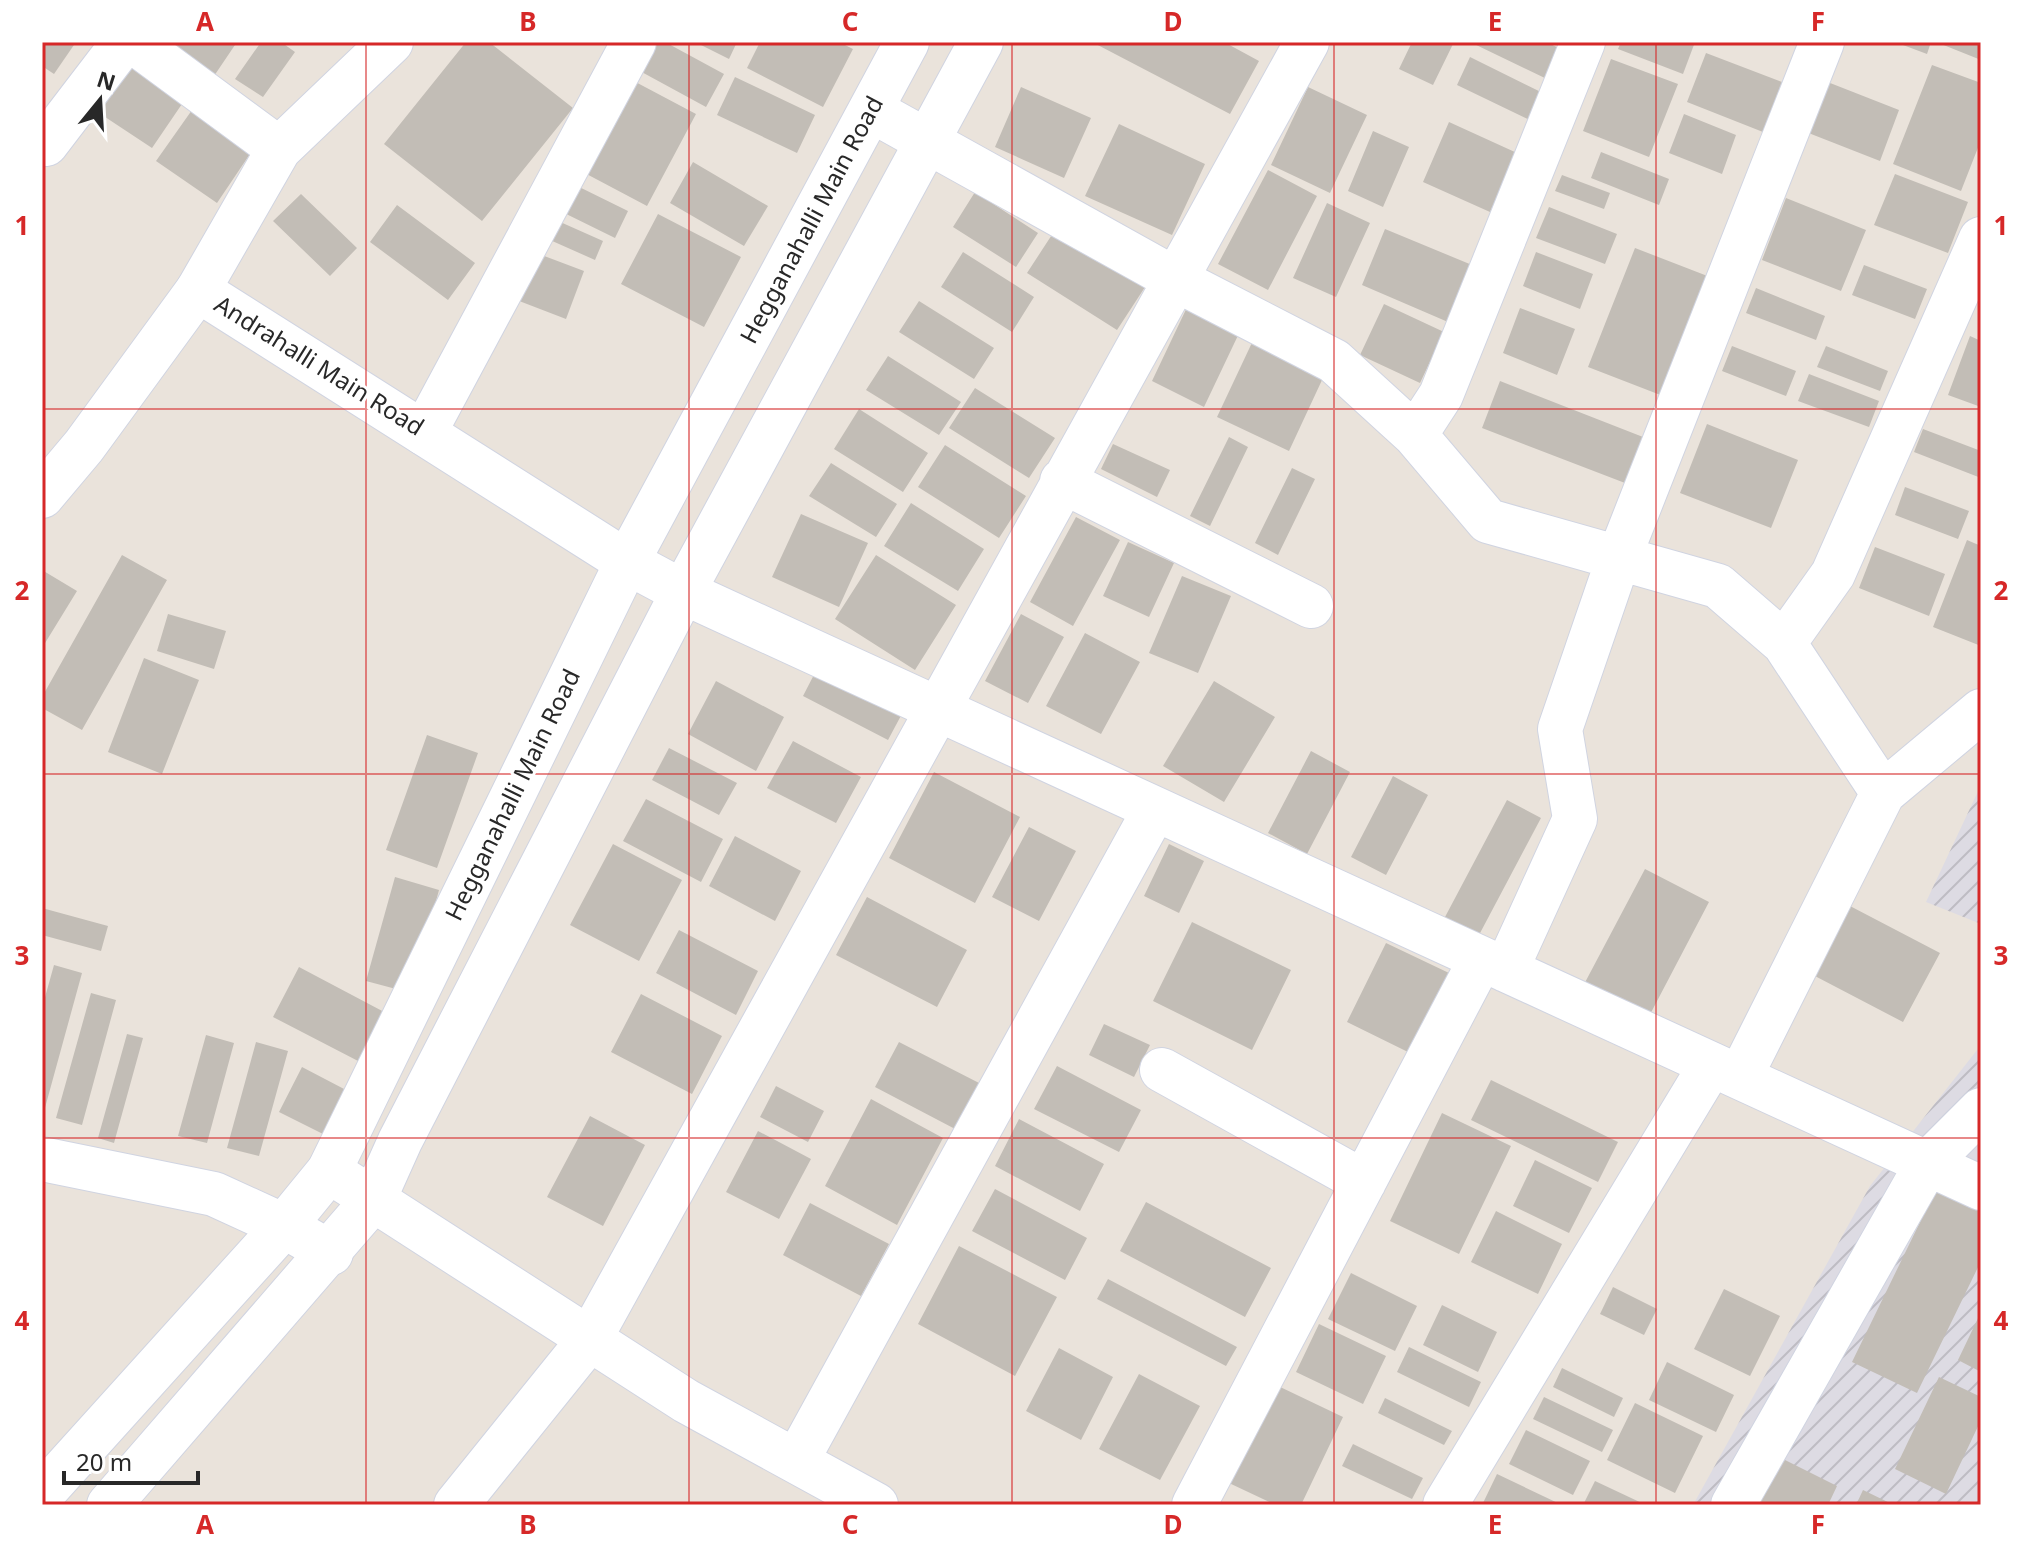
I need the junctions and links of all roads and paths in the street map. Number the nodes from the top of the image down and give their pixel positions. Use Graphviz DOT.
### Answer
graph roads {
  1 [pos="124,42"];
  2 [pos="134,42"];
  3 [pos="391,42"];
  4 [pos="634,42"];
  5 [pos="907,42"];
  6 [pos="981,42"];
  7 [pos="1307,42"];
  8 [pos="1583,42"];
  9 [pos="1822,42"];
  10 [pos="871,110"];
  11 [pos="926,141"];
  12 [pos="46,144"];
  13 [pos="279,149"];
  14 [pos="1981,239"];
  15 [pos="1173,278"];
  16 [pos="198,290"];
  17 [pos="424,433"];
  18 [pos="1415,435"];
  19 [pos="57,451"];
  20 [pos="1062,481"];
  21 [pos="42,496"];
  22 [pos="1618,560"];
  23 [pos="627,562"];
  24 [pos="683,592"];
  25 [pos="1311,606"];
  26 [pos="1784,643"];
  27 [pos="937,709"];
  28 [pos="1981,711"];
  29 [pos="1883,793"];
  30 [pos="1155,809"];
  31 [pos="1494,964"];
  32 [pos="1162,1070"];
  33 [pos="1725,1071"];
  34 [pos="1981,1110"];
  35 [pos="42,1159"];
  36 [pos="1927,1164"];
  37 [pos="329,1171"];
  38 [pos="1364,1182"];
  39 [pos="1981,1188"];
  40 [pos="374,1199"];
  41 [pos="284,1226"];
  42 [pos="331,1253"];
  43 [pos="589,1340"];
  44 [pos="797,1460"];
  45 [pos="42,1494"];
  46 [pos="109,1505"];
  47 [pos="456,1505"];
  48 [pos="876,1505"];
  49 [pos="1194,1505"];
  50 [pos="1445,1505"];
  51 [pos="1733,1505"];
  1 -- 12 [label="street"];
  2 -- 13 [label="street"];
  3 -- 13 [label="street, Andrahalli Main Road"];
  4 -- 17 [label="street"];
  5 -- 10 [label="street, Hegganahalli Main Road"];
  6 -- 11 [label="street"];
  7 -- 15 [label="street"];
  8 -- 18 [label="street"];
  9 -- 22 [label="street"];
  10 -- 11 [label="street"];
  10 -- 23 [label="street, Hegganahalli Main Road"];
  11 -- 15 [label="street"];
  11 -- 24 [label="street"];
  13 -- 16 [label="street, Andrahalli Main Road"];
  14 -- 26 [label="street"];
  15 -- 18 [label="street"];
  15 -- 20 [label="street"];
  16 -- 17 [label="street, Andrahalli Main Road"];
  16 -- 19 [label="street"];
  17 -- 23 [label="street, Andrahalli Main Road"];
  18 -- 22 [label="street"];
  19 -- 21 [label="street"];
  20 -- 25 [label="street"];
  20 -- 27 [label="street"];
  22 -- 26 [label="street"];
  22 -- 31 [label="street"];
  23 -- 24 [label="street, Andrahalli Main Road"];
  23 -- 37 [label="street, Hegganahalli Main Road"];
  24 -- 27 [label="street, Andrahalli Main Road"];
  24 -- 40 [label="street"];
  26 -- 29 [label="street"];
  27 -- 30 [label="street, Andrahalli Main Road"];
  27 -- 43 [label="street"];
  28 -- 29 [label="street"];
  29 -- 33 [label="street"];
  30 -- 31 [label="street, Andrahalli Main Road"];
  30 -- 44 [label="street"];
  31 -- 33 [label="street, Andrahalli Main Road"];
  31 -- 38 [label="street"];
  32 -- 38 [label="street"];
  33 -- 36 [label="street, Andrahalli Main Road"];
  33 -- 50 [label="street"];
  34 -- 36 [label="street"];
  35 -- 41 [label="street"];
  36 -- 39 [label="street, Andrahalli Main Road"];
  36 -- 51 [label="street"];
  37 -- 40 [label="street"];
  37 -- 41 [label="street, Hegganahalli Main Road"];
  38 -- 49 [label="street"];
  40 -- 42 [label="street"];
  40 -- 43 [label="street"];
  41 -- 42 [label="street"];
  41 -- 45 [label="street, Hegganahalli Main Road"];
  42 -- 46 [label="street"];
  43 -- 44 [label="street"];
  43 -- 47 [label="street"];
  44 -- 48 [label="street"];
}
